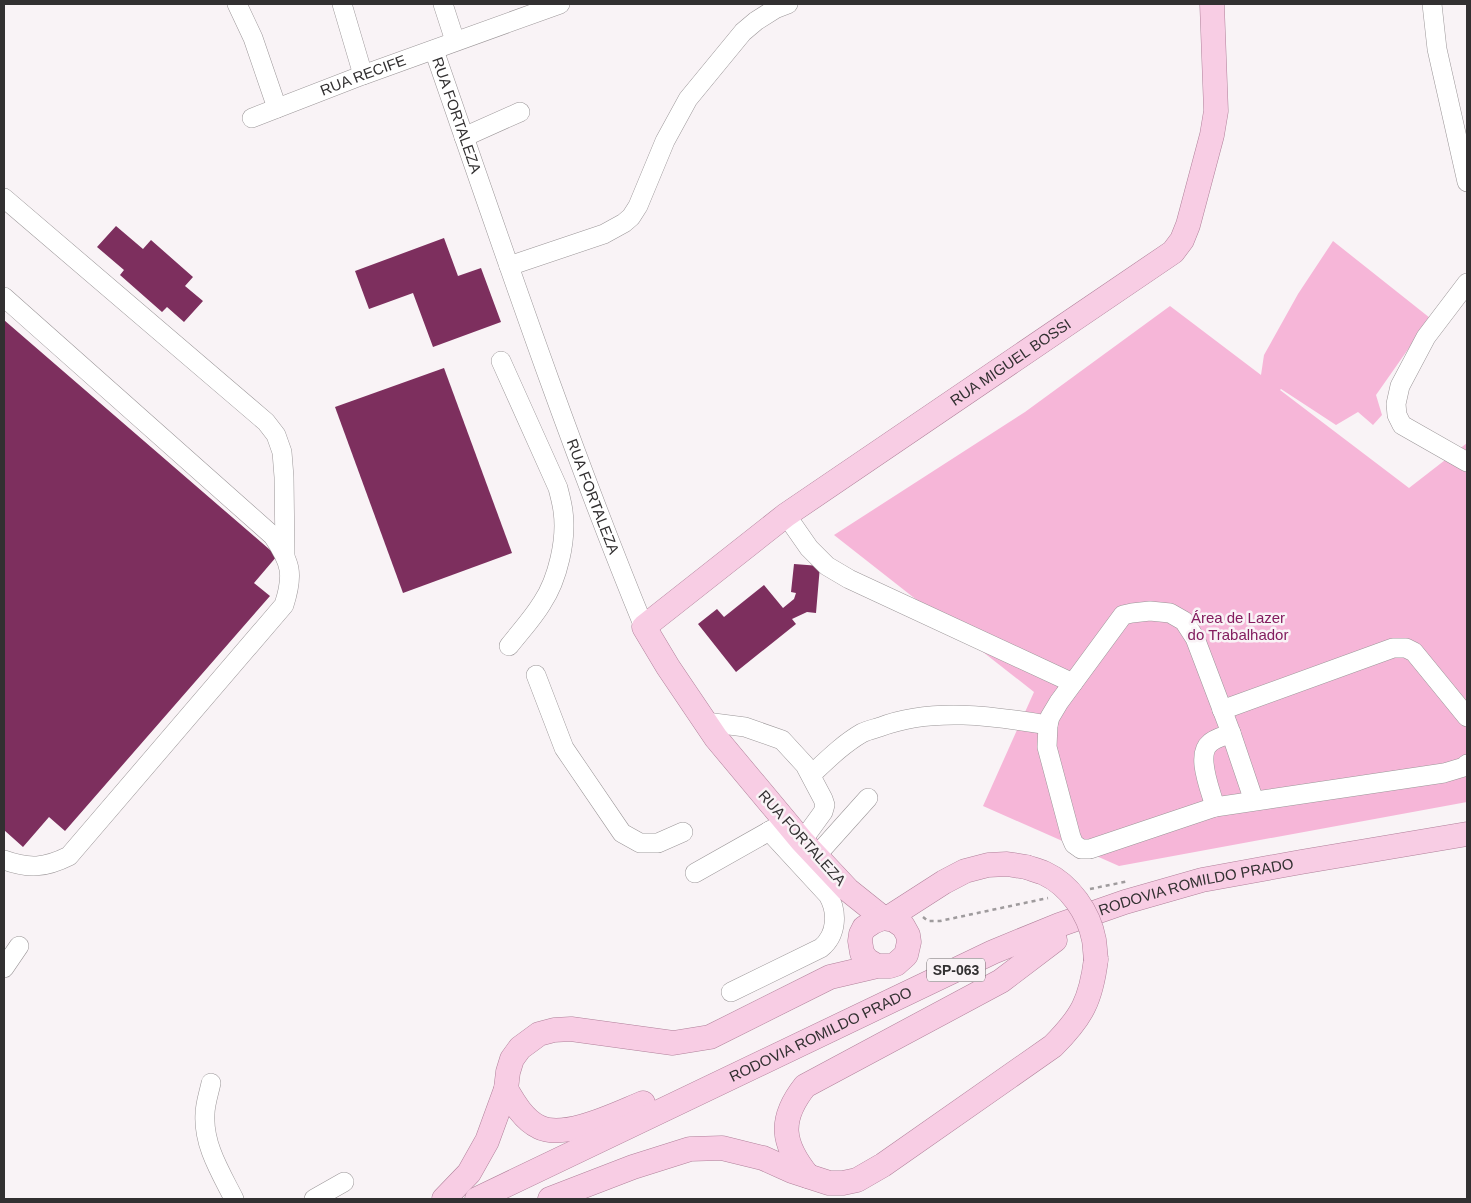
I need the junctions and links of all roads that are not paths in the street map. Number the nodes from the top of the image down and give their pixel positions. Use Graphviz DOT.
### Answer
graph roads {
  1 [pos="237,4"];
  2 [pos="342,4"];
  3 [pos="443,4"];
  4 [pos="788,4"];
  5 [pos="1212,4"];
  6 [pos="1432,4"];
  7 [pos="552,5"];
  8 [pos="456,41"];
  9 [pos="434,50"];
  10 [pos="363,75"];
  11 [pos="277,108"];
  12 [pos="520,112"];
  13 [pos="252,118"];
  14 [pos="464,137"];
  15 [pos="1467,182"];
  16 [pos="4,198"];
  17 [pos="509,266"];
  18 [pos="1467,283"];
  19 [pos="4,297"];
  20 [pos="500,361"];
  21 [pos="1467,462"];
  22 [pos="786,515"];
  23 [pos="285,554"];
  24 [pos="644,627"];
  25 [pos="509,646"];
  26 [pos="536,675"];
  27 [pos="1073,683"];
  28 [pos="1222,710"];
  29 [pos="1467,717"];
  30 [pos="706,722"];
  31 [pos="1048,725"];
  32 [pos="1231,732"];
  33 [pos="1467,764"];
  34 [pos="811,775"];
  35 [pos="1254,801"];
  36 [pos="825,805"];
  37 [pos="1215,807"];
  38 [pos="777,826"];
  39 [pos="683,832"];
  40 [pos="1467,834"];
  41 [pos="1467,843"];
  42 [pos="809,849"];
  43 [pos="4,860"];
  44 [pos="695,873"];
  45 [pos="944,882"];
  46 [pos="848,890"];
  47 [pos="886,918"];
  48 [pos="908,935"];
  49 [pos="861,937"];
  50 [pos="1055,940"];
  51 [pos="19,946"];
  52 [pos="877,966"];
  53 [pos="4,968"];
  54 [pos="830,977"];
  55 [pos="731,992"];
  56 [pos="763,1062"];
  57 [pos="211,1083"];
  58 [pos="506,1089"];
  59 [pos="808,1176"];
  60 [pos="344,1182"];
  61 [pos="234,1199"];
  62 [pos="314,1199"];
  63 [pos="444,1199"];
  64 [pos="477,1199"];
  65 [pos="498,1199"];
  66 [pos="550,1199"];
  1 -- 11 [label="street"];
  2 -- 10 [label="street"];
  3 -- 8 [label="street"];
  4 -- 17 [label="street"];
  5 -- 22 [label="main road, RUA MIGUEL BOSSI"];
  6 -- 15 [label="street"];
  7 -- 8 [label="street, RUA RECIFE"];
  8 -- 9 [label="street, RUA RECIFE"];
  9 -- 10 [label="street, RUA RECIFE"];
  9 -- 14 [label="street, RUA FORTALEZA"];
  10 -- 11 [label="street, RUA RECIFE"];
  11 -- 13 [label="street, RUA RECIFE"];
  12 -- 14 [label="street"];
  14 -- 17 [label="street, RUA FORTALEZA"];
  16 -- 23 [label="street"];
  17 -- 24 [label="street, RUA FORTALEZA"];
  18 -- 21 [label="street"];
  19 -- 23 [label="street"];
  20 -- 25 [label="street"];
  22 -- 24 [label="main road, RUA MIGUEL BOSSI"];
  22 -- 27 [label="street"];
  23 -- 43 [label="street"];
  24 -- 30 [label="main road, RUA FORTALEZA"];
  26 -- 39 [label="street"];
  27 -- 28 [label="street"];
  27 -- 31 [label="street"];
  28 -- 29 [label="street"];
  28 -- 32 [label="street"];
  30 -- 34 [label="street"];
  30 -- 38 [label="main road, RUA FORTALEZA"];
  31 -- 34 [label="street"];
  31 -- 37 [label="street"];
  32 -- 35 [label="street"];
  32 -- 37 [label="street"];
  33 -- 35 [label="street"];
  34 -- 36 [label="street"];
  35 -- 37 [label="street"];
  36 -- 42 [label="street"];
  36 -- 42 [label="street"];
  38 -- 42 [label="main road, RUA FORTALEZA"];
  38 -- 44 [label="street"];
  38 -- 55 [label="street"];
  40 -- 56 [label="main road, RODOVIA ROMILDO PRADO / SP-063"];
  41 -- 50 [label="main road, RODOVIA ROMILDO PRADO / SP-063"];
  42 -- 46 [label="main road, RUA FORTALEZA"];
  45 -- 47 [label="main road"];
  45 -- 48 [label="main road"];
  45 -- 59 [label="main road, bridge"];
  46 -- 47 [label="main road, RUA FORTALEZA"];
  46 -- 49 [label="main road, RUA FORTALEZA"];
  47 -- 48 [label="main road"];
  47 -- 49 [label="main road"];
  48 -- 52 [label="main road"];
  49 -- 52 [label="main road"];
  49 -- 54 [label="main road"];
  50 -- 59 [label="main road"];
  50 -- 65 [label="main road, RODOVIA ROMILDO PRADO / SP-063"];
  51 -- 53 [label="street"];
  52 -- 54 [label="main road"];
  54 -- 58 [label="main road"];
  56 -- 58 [label="main road"];
  56 -- 64 [label="main road, RODOVIA ROMILDO PRADO / SP-063"];
  57 -- 61 [label="street"];
  58 -- 63 [label="main road"];
  59 -- 66 [label="main road"];
  60 -- 62 [label="street"];
}
